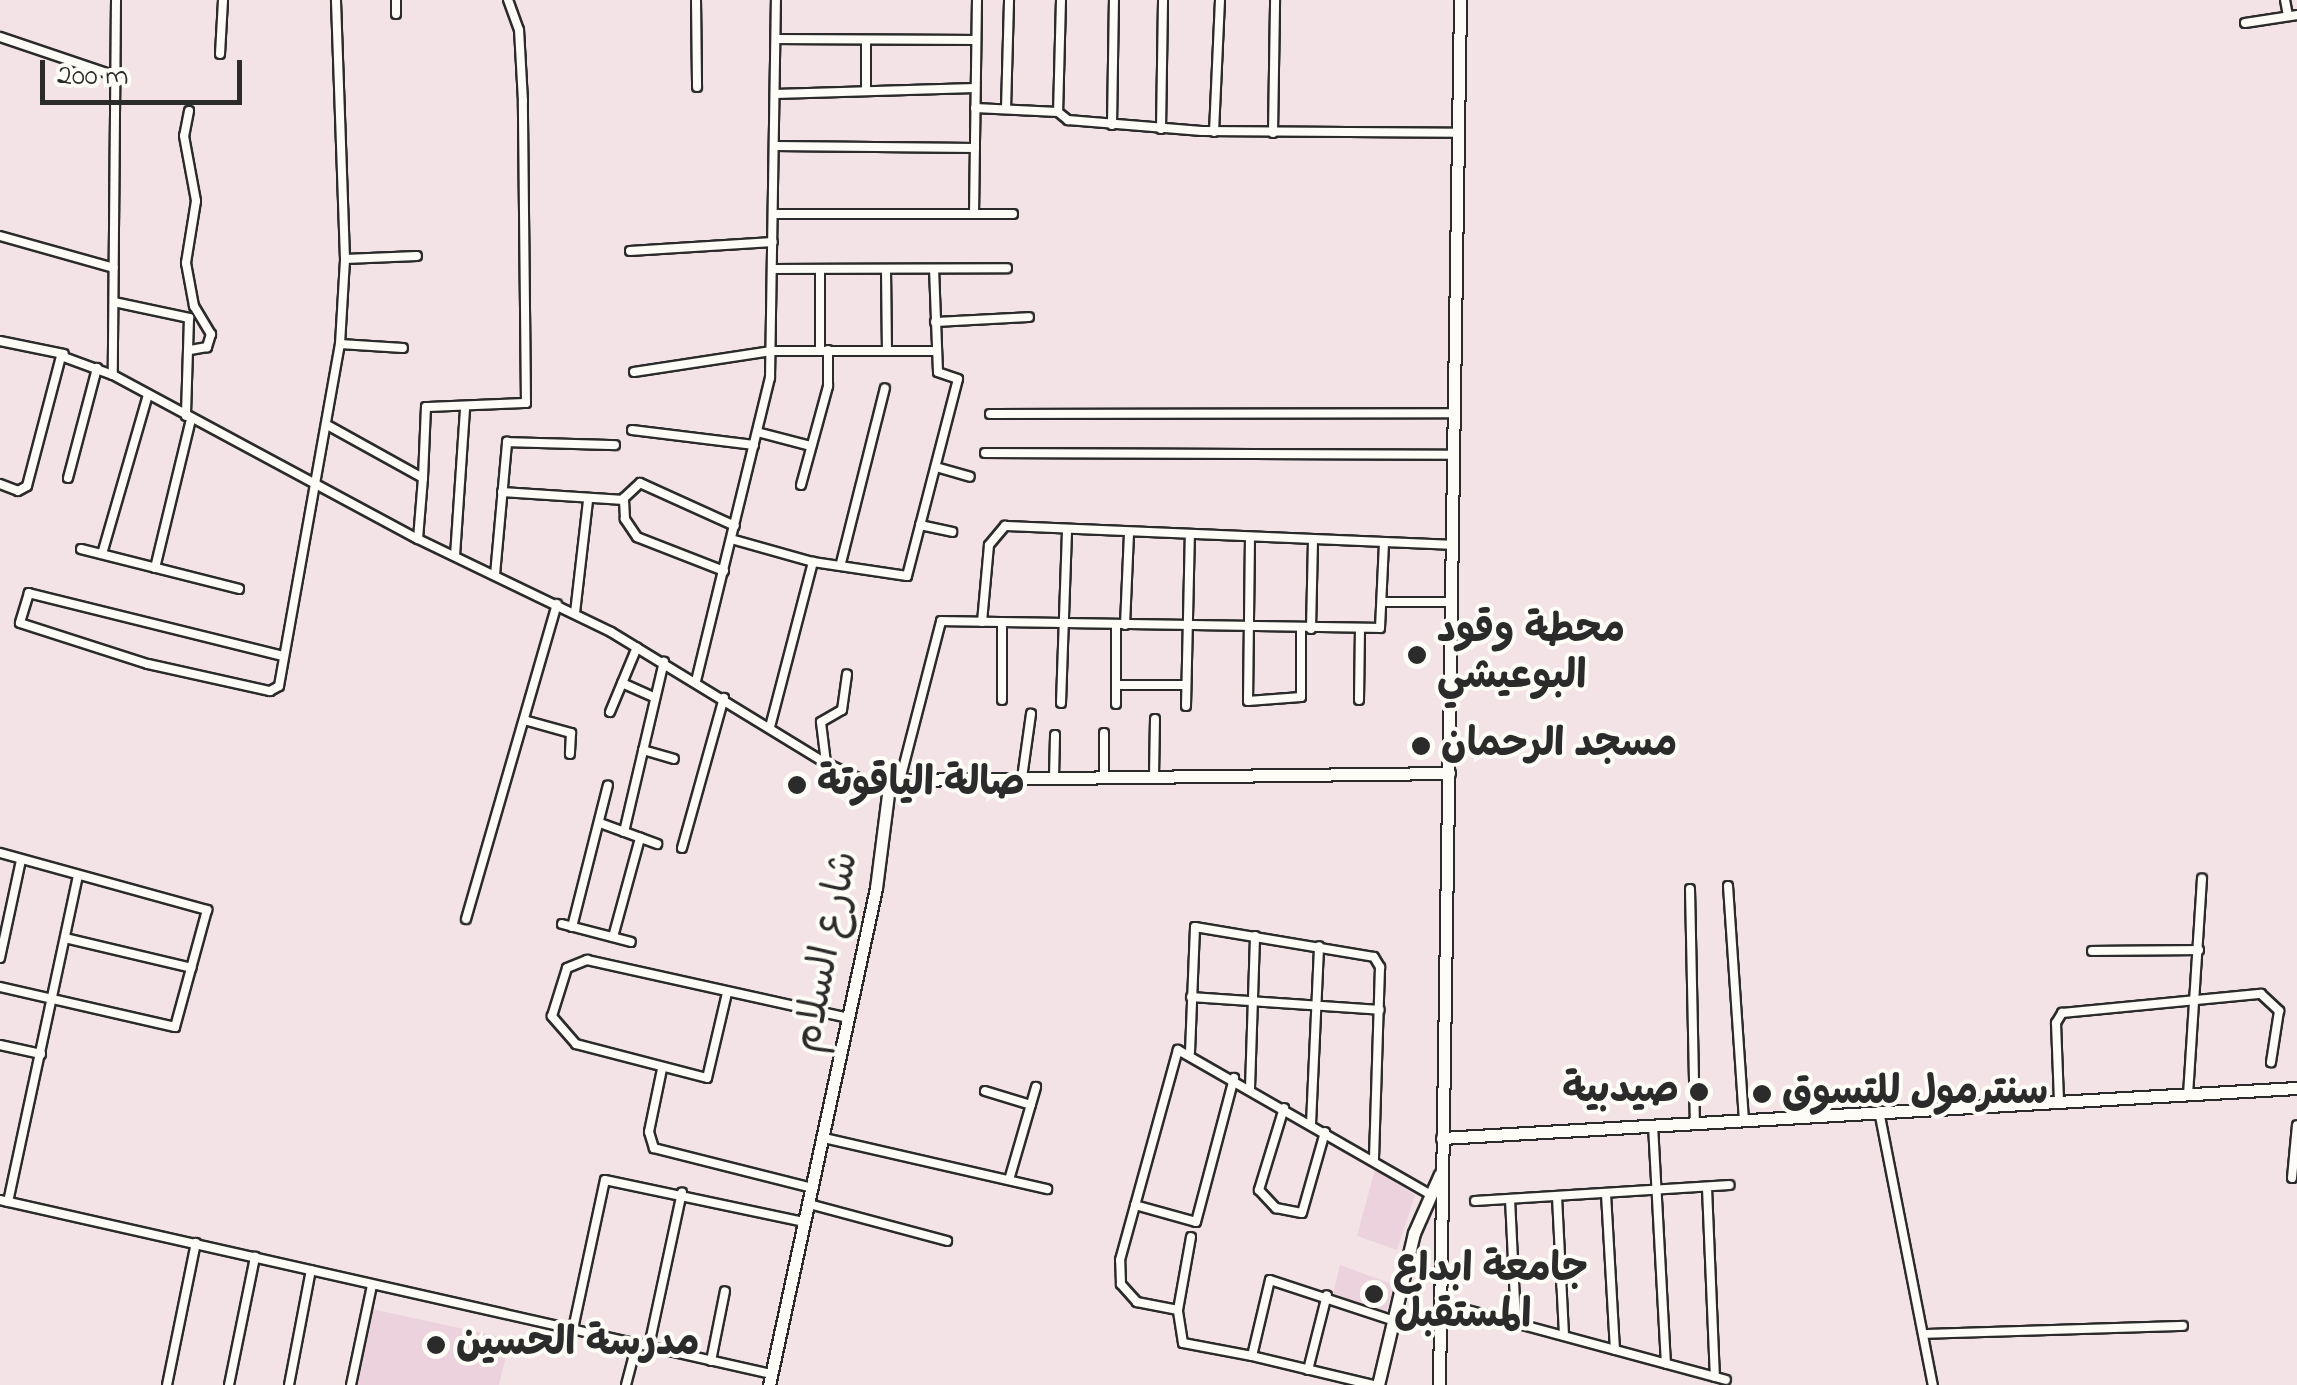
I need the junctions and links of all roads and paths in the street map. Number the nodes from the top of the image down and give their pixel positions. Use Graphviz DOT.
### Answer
graph roads {
  1 [pos="116,0"];
  2 [pos="222,0"];
  3 [pos="336,0"];
  4 [pos="396,0"];
  5 [pos="508,0"];
  6 [pos="696,0"];
  7 [pos="776,0"];
  8 [pos="977,0"];
  9 [pos="1009,0"];
  10 [pos="1061,0"];
  11 [pos="1114,0"];
  12 [pos="1164,0"];
  13 [pos="1220,0"];
  14 [pos="1275,0"];
  15 [pos="1460,0"];
  16 [pos="2285,0"];
  17 [pos="396,14"];
  18 [pos="2292,16"];
  19 [pos="2245,22"];
  20 [pos="0,37"];
  21 [pos="776,39"];
  22 [pos="866,40"];
  23 [pos="976,40"];
  24 [pos="220,54"];
  25 [pos="116,76"];
  26 [pos="696,88"];
  27 [pos="976,88"];
  28 [pos="866,91"];
  29 [pos="775,94"];
  30 [pos="975,108"];
  31 [pos="1006,109"];
  32 [pos="189,111"];
  33 [pos="1058,112"];
  34 [pos="1112,125"];
  35 [pos="1160,129"];
  36 [pos="1214,132"];
  37 [pos="1273,133"];
  38 [pos="1458,134"];
  39 [pos="774,146"];
  40 [pos="975,148"];
  41 [pos="774,214"];
  42 [pos="974,214"];
  43 [pos="1013,214"];
  44 [pos="0,236"];
  45 [pos="774,242"];
  46 [pos="630,250"];
  47 [pos="417,256"];
  48 [pos="345,259"];
  49 [pos="114,268"];
  50 [pos="1007,268"];
  51 [pos="773,269"];
  52 [pos="820,270"];
  53 [pos="886,270"];
  54 [pos="934,270"];
  55 [pos="114,302"];
  56 [pos="1029,317"];
  57 [pos="935,322"];
  58 [pos="0,341"];
  59 [pos="340,344"];
  60 [pos="403,348"];
  61 [pos="190,350"];
  62 [pos="824,350"];
  63 [pos="886,350"];
  64 [pos="936,351"];
  65 [pos="771,352"];
  66 [pos="64,354"];
  67 [pos="97,368"];
  68 [pos="634,372"];
  69 [pos="113,375"];
  70 [pos="885,388"];
  71 [pos="148,394"];
  72 [pos="466,408"];
  73 [pos="1450,413"];
  74 [pos="990,414"];
  75 [pos="188,417"];
  76 [pos="329,426"];
  77 [pos="632,430"];
  78 [pos="757,432"];
  79 [pos="616,445"];
  80 [pos="754,445"];
  81 [pos="811,446"];
  82 [pos="985,453"];
  83 [pos="1451,456"];
  84 [pos="936,467"];
  85 [pos="970,477"];
  86 [pos="68,478"];
  87 [pos="423,478"];
  88 [pos="0,484"];
  89 [pos="801,486"];
  90 [pos="318,487"];
  91 [pos="502,492"];
  92 [pos="588,500"];
  93 [pos="624,500"];
  94 [pos="920,525"];
  95 [pos="736,526"];
  96 [pos="1067,529"];
  97 [pos="952,532"];
  98 [pos="1130,532"];
  99 [pos="1190,535"];
  100 [pos="1250,537"];
  101 [pos="731,538"];
  102 [pos="418,539"];
  103 [pos="1313,540"];
  104 [pos="1384,543"];
  105 [pos="1452,546"];
  106 [pos="81,549"];
  107 [pos="102,554"];
  108 [pos="455,556"];
  109 [pos="814,562"];
  110 [pos="840,564"];
  111 [pos="154,568"];
  112 [pos="724,571"];
  113 [pos="495,575"];
  114 [pos="239,590"];
  115 [pos="1383,602"];
  116 [pos="1452,602"];
  117 [pos="557,604"];
  118 [pos="574,613"];
  119 [pos="982,622"];
  120 [pos="1002,622"];
  121 [pos="1063,624"];
  122 [pos="1121,625"];
  123 [pos="1186,627"];
  124 [pos="1246,628"];
  125 [pos="1306,628"];
  126 [pos="1360,628"];
  127 [pos="638,646"];
  128 [pos="283,656"];
  129 [pos="664,662"];
  130 [pos="847,674"];
  131 [pos="696,681"];
  132 [pos="622,683"];
  133 [pos="1116,685"];
  134 [pos="1186,685"];
  135 [pos="655,698"];
  136 [pos="724,698"];
  137 [pos="1002,700"];
  138 [pos="1359,700"];
  139 [pos="1061,703"];
  140 [pos="1116,704"];
  141 [pos="1186,706"];
  142 [pos="610,712"];
  143 [pos="1030,714"];
  144 [pos="1154,719"];
  145 [pos="524,720"];
  146 [pos="770,728"];
  147 [pos="1104,733"];
  148 [pos="1055,735"];
  149 [pos="643,750"];
  150 [pos="570,754"];
  151 [pos="674,759"];
  152 [pos="826,763"];
  153 [pos="1449,773"];
  154 [pos="1104,776"];
  155 [pos="1154,776"];
  156 [pos="1022,778"];
  157 [pos="1054,778"];
  158 [pos="900,780"];
  159 [pos="608,784"];
  160 [pos="886,791"];
  161 [pos="600,823"];
  162 [pos="624,832"];
  163 [pos="640,838"];
  164 [pos="657,844"];
  165 [pos="682,848"];
  166 [pos="0,854"];
  167 [pos="22,860"];
  168 [pos="78,876"];
  169 [pos="2202,878"];
  170 [pos="1728,886"];
  171 [pos="1690,888"];
  172 [pos="466,919"];
  173 [pos="1256,936"];
  174 [pos="614,937"];
  175 [pos="65,938"];
  176 [pos="631,942"];
  177 [pos="1319,946"];
  178 [pos="2092,950"];
  179 [pos="2199,950"];
  180 [pos="0,958"];
  181 [pos="192,968"];
  182 [pos="0,987"];
  183 [pos="727,994"];
  184 [pos="1191,997"];
  185 [pos="52,1000"];
  186 [pos="1253,1003"];
  187 [pos="2197,1005"];
  188 [pos="1316,1008"];
  189 [pos="1380,1010"];
  190 [pos="849,1018"];
  191 [pos="0,1044"];
  192 [pos="1190,1052"];
  193 [pos="41,1054"];
  194 [pos="2271,1062"];
  195 [pos="662,1069"];
  196 [pos="1234,1078"];
  197 [pos="1036,1087"];
  198 [pos="1250,1088"];
  199 [pos="2297,1088"];
  200 [pos="985,1091"];
  201 [pos="2188,1095"];
  202 [pos="2059,1101"];
  203 [pos="1030,1105"];
  204 [pos="1284,1108"];
  205 [pos="1879,1111"];
  206 [pos="1744,1120"];
  207 [pos="1695,1123"];
  208 [pos="1311,1124"];
  209 [pos="1653,1125"];
  210 [pos="2297,1125"];
  211 [pos="1325,1132"];
  212 [pos="824,1138"];
  213 [pos="1442,1138"];
  214 [pos="1374,1161"];
  215 [pos="1442,1172"];
  216 [pos="2292,1178"];
  217 [pos="1009,1180"];
  218 [pos="1729,1185"];
  219 [pos="812,1188"];
  220 [pos="1707,1188"];
  221 [pos="1047,1189"];
  222 [pos="1656,1190"];
  223 [pos="682,1192"];
  224 [pos="1429,1194"];
  225 [pos="1606,1194"];
  226 [pos="1557,1196"];
  227 [pos="1510,1199"];
  228 [pos="4,1201"];
  229 [pos="1475,1201"];
  230 [pos="809,1204"];
  231 [pos="1135,1206"];
  232 [pos="805,1222"];
  233 [pos="1191,1237"];
  234 [pos="947,1241"];
  235 [pos="196,1244"];
  236 [pos="255,1257"];
  237 [pos="311,1270"];
  238 [pos="372,1285"];
  239 [pos="726,1291"];
  240 [pos="1327,1296"];
  241 [pos="1441,1303"];
  242 [pos="1178,1310"];
  243 [pos="1392,1320"];
  244 [pos="1516,1323"];
  245 [pos="2182,1326"];
  246 [pos="573,1329"];
  247 [pos="1924,1334"];
  248 [pos="1564,1336"];
  249 [pos="637,1344"];
  250 [pos="649,1346"];
  251 [pos="1615,1350"];
  252 [pos="1252,1356"];
  253 [pos="711,1361"];
  254 [pos="1666,1364"];
  255 [pos="1308,1370"];
  256 [pos="1715,1377"];
  257 [pos="770,1380"];
  258 [pos="1726,1380"];
  259 [pos="167,1385"];
  260 [pos="229,1385"];
  261 [pos="289,1385"];
  262 [pos="350,1385"];
  263 [pos="626,1385"];
  264 [pos="1376,1385"];
  265 [pos="1439,1385"];
  266 [pos="1933,1385"];
  1 -- 25 [label="street"];
  2 -- 24 [label="street"];
  3 -- 48 [label="street"];
  4 -- 17 [label="street"];
  5 -- 72 [label="street"];
  6 -- 26 [label="street"];
  7 -- 21 [label="street"];
  8 -- 23 [label="street"];
  9 -- 31 [label="street"];
  10 -- 33 [label="street"];
  11 -- 34 [label="street"];
  12 -- 35 [label="street"];
  13 -- 36 [label="street"];
  14 -- 37 [label="street"];
  15 -- 38 [label="main road"];
  16 -- 18 [label="street"];
  18 -- 19 [label="street"];
  20 -- 25 [label="street"];
  21 -- 22 [label="street"];
  21 -- 29 [label="street"];
  22 -- 23 [label="street"];
  22 -- 28 [label="street"];
  23 -- 27 [label="street"];
  25 -- 49 [label="street"];
  27 -- 28 [label="street"];
  27 -- 30 [label="street"];
  28 -- 29 [label="street"];
  29 -- 39 [label="street"];
  30 -- 31 [label="street"];
  30 -- 40 [label="street"];
  31 -- 33 [label="street"];
  32 -- 61 [label="street"];
  33 -- 34 [label="street"];
  34 -- 35 [label="street"];
  35 -- 36 [label="street"];
  36 -- 37 [label="street"];
  37 -- 38 [label="street"];
  38 -- 73 [label="main road"];
  39 -- 40 [label="street"];
  39 -- 41 [label="street"];
  40 -- 42 [label="street"];
  41 -- 42 [label="street"];
  41 -- 45 [label="street"];
  42 -- 43 [label="street"];
  44 -- 49 [label="street"];
  45 -- 46 [label="street"];
  45 -- 51 [label="street"];
  47 -- 48 [label="street"];
  48 -- 59 [label="street"];
  49 -- 55 [label="street"];
  50 -- 54 [label="street"];
  51 -- 52 [label="street"];
  51 -- 65 [label="street"];
  52 -- 53 [label="street"];
  52 -- 62 [label="street"];
  53 -- 54 [label="street"];
  53 -- 63 [label="street"];
  54 -- 57 [label="street"];
  55 -- 61 [label="street"];
  55 -- 69 [label="street"];
  56 -- 57 [label="street"];
  57 -- 64 [label="street"];
  58 -- 66 [label="street"];
  59 -- 60 [label="street"];
  59 -- 76 [label="street"];
  61 -- 75 [label="street"];
  62 -- 63 [label="street"];
  62 -- 65 [label="street"];
  62 -- 81 [label="street"];
  63 -- 64 [label="street"];
  64 -- 84 [label="street"];
  65 -- 68 [label="street"];
  65 -- 78 [label="street"];
  66 -- 67 [label="street"];
  66 -- 88 [label="street"];
  67 -- 69 [label="street"];
  67 -- 86 [label="street"];
  69 -- 71 [label="street"];
  70 -- 110 [label="street"];
  71 -- 75 [label="street"];
  71 -- 107 [label="street"];
  72 -- 87 [label="street"];
  72 -- 108 [label="street"];
  73 -- 74 [label="street"];
  73 -- 83 [label="main road"];
  75 -- 90 [label="street"];
  75 -- 111 [label="street"];
  76 -- 87 [label="street"];
  76 -- 90 [label="street"];
  77 -- 80 [label="street"];
  78 -- 80 [label="street"];
  78 -- 81 [label="street"];
  79 -- 91 [label="street"];
  80 -- 95 [label="street"];
  81 -- 89 [label="street"];
  82 -- 83 [label="street"];
  83 -- 105 [label="main road"];
  84 -- 85 [label="street"];
  84 -- 94 [label="street"];
  87 -- 102 [label="street"];
  90 -- 102 [label="street"];
  90 -- 128 [label="street"];
  91 -- 92 [label="street"];
  91 -- 113 [label="street"];
  92 -- 93 [label="street"];
  92 -- 118 [label="street"];
  93 -- 95 [label="street"];
  93 -- 112 [label="street"];
  94 -- 97 [label="street"];
  94 -- 110 [label="street"];
  95 -- 101 [label="street"];
  96 -- 98 [label="street"];
  96 -- 119 [label="street"];
  96 -- 121 [label="street"];
  98 -- 99 [label="street"];
  98 -- 122 [label="street"];
  99 -- 100 [label="street"];
  99 -- 123 [label="street"];
  100 -- 103 [label="street"];
  100 -- 124 [label="street"];
  101 -- 109 [label="street"];
  101 -- 112 [label="street"];
  102 -- 108 [label="street"];
  103 -- 104 [label="street"];
  103 -- 125 [label="street"];
  104 -- 105 [label="street"];
  104 -- 115 [label="street"];
  105 -- 116 [label="main road"];
  106 -- 107 [label="street"];
  107 -- 111 [label="street"];
  108 -- 113 [label="street"];
  109 -- 110 [label="street"];
  109 -- 146 [label="street"];
  111 -- 114 [label="street"];
  112 -- 131 [label="street"];
  113 -- 117 [label="street"];
  115 -- 116 [label="street"];
  115 -- 126 [label="street"];
  116 -- 153 [label="main road"];
  117 -- 118 [label="street"];
  117 -- 145 [label="street"];
  118 -- 127 [label="street"];
  119 -- 120 [label="street"];
  119 -- 158 [label="street"];
  120 -- 121 [label="street"];
  120 -- 137 [label="street"];
  121 -- 122 [label="street"];
  121 -- 139 [label="street"];
  122 -- 123 [label="street"];
  122 -- 133 [label="street"];
  123 -- 124 [label="street"];
  123 -- 134 [label="street"];
  124 -- 125 [label="street"];
  124 -- 125 [label="street"];
  125 -- 126 [label="street"];
  126 -- 138 [label="street"];
  127 -- 129 [label="street"];
  127 -- 132 [label="street"];
  128 -- 128 [label="street"];
  129 -- 131 [label="street"];
  129 -- 135 [label="street"];
  130 -- 152 [label="street"];
  131 -- 136 [label="street"];
  132 -- 135 [label="street"];
  132 -- 142 [label="street"];
  133 -- 134 [label="street"];
  133 -- 140 [label="street"];
  134 -- 141 [label="street"];
  135 -- 149 [label="street"];
  136 -- 146 [label="street"];
  136 -- 165 [label="street"];
  143 -- 156 [label="street"];
  144 -- 155 [label="street"];
  145 -- 150 [label="street"];
  145 -- 172 [label="street"];
  146 -- 152 [label="street"];
  147 -- 154 [label="street"];
  148 -- 157 [label="street"];
  149 -- 151 [label="street"];
  149 -- 162 [label="street"];
  152 -- 160 [label="street"];
  153 -- 155 [label="main road"];
  153 -- 213 [label="main road"];
  154 -- 155 [label="main road"];
  154 -- 157 [label="main road"];
  156 -- 157 [label="main road"];
  156 -- 158 [label="main road"];
  158 -- 160 [label="main road"];
  159 -- 161 [label="street"];
  160 -- 190 [label="main road, شارع السلام"];
  161 -- 162 [label="street"];
  161 -- 174 [label="street"];
  162 -- 163 [label="street"];
  163 -- 164 [label="street"];
  163 -- 174 [label="street"];
  166 -- 167 [label="street"];
  167 -- 168 [label="street"];
  167 -- 180 [label="street"];
  168 -- 175 [label="street"];
  168 -- 181 [label="street"];
  169 -- 179 [label="street"];
  170 -- 206 [label="street"];
  171 -- 207 [label="street"];
  173 -- 177 [label="street"];
  173 -- 184 [label="street"];
  173 -- 186 [label="street"];
  174 -- 176 [label="street"];
  175 -- 181 [label="street"];
  175 -- 185 [label="street"];
  177 -- 188 [label="street"];
  177 -- 189 [label="street"];
  178 -- 179 [label="street"];
  179 -- 187 [label="street"];
  181 -- 185 [label="street"];
  182 -- 185 [label="street"];
  183 -- 190 [label="street"];
  183 -- 195 [label="street"];
  183 -- 195 [label="street"];
  184 -- 186 [label="street"];
  184 -- 192 [label="street"];
  185 -- 193 [label="street"];
  186 -- 188 [label="street"];
  186 -- 198 [label="street"];
  187 -- 194 [label="street"];
  187 -- 201 [label="street"];
  187 -- 202 [label="street"];
  188 -- 189 [label="street"];
  188 -- 208 [label="street"];
  189 -- 214 [label="street"];
  190 -- 212 [label="main road, شارع السلام"];
  191 -- 193 [label="street"];
  192 -- 196 [label="street"];
  192 -- 231 [label="street"];
  193 -- 228 [label="street"];
  195 -- 219 [label="street"];
  196 -- 198 [label="street"];
  196 -- 231 [label="street"];
  197 -- 203 [label="street"];
  198 -- 204 [label="street"];
  199 -- 201 [label="main road"];
  200 -- 203 [label="street"];
  201 -- 202 [label="main road"];
  202 -- 205 [label="main road"];
  203 -- 217 [label="street"];
  204 -- 208 [label="street"];
  204 -- 211 [label="street"];
  205 -- 206 [label="main road"];
  205 -- 247 [label="street"];
  206 -- 207 [label="main road"];
  207 -- 209 [label="main road"];
  208 -- 211 [label="street"];
  209 -- 213 [label="main road"];
  209 -- 222 [label="street"];
  210 -- 216 [label="street"];
  211 -- 214 [label="street"];
  212 -- 217 [label="street"];
  212 -- 219 [label="main road, شارع السلام"];
  213 -- 215 [label="main road"];
  214 -- 224 [label="street"];
  215 -- 224 [label="main road"];
  215 -- 241 [label="main road"];
  217 -- 221 [label="street"];
  218 -- 220 [label="street"];
  219 -- 230 [label="main road, شارع السلام"];
  220 -- 222 [label="street"];
  220 -- 256 [label="street"];
  222 -- 225 [label="street"];
  222 -- 254 [label="street"];
  223 -- 232 [label="street"];
  223 -- 246 [label="street"];
  223 -- 250 [label="street"];
  224 -- 243 [label="main road"];
  225 -- 226 [label="street"];
  225 -- 251 [label="street"];
  226 -- 227 [label="street"];
  226 -- 248 [label="street"];
  227 -- 229 [label="street"];
  227 -- 244 [label="street"];
  228 -- 235 [label="street"];
  230 -- 232 [label="main road, شارع السلام"];
  230 -- 234 [label="street"];
  231 -- 242 [label="street"];
  232 -- 257 [label="main road, شارع السلام"];
  233 -- 242 [label="street"];
  235 -- 236 [label="street"];
  235 -- 259 [label="street"];
  236 -- 237 [label="street"];
  236 -- 260 [label="street"];
  237 -- 238 [label="street"];
  237 -- 261 [label="street"];
  238 -- 246 [label="street"];
  238 -- 262 [label="street"];
  239 -- 253 [label="street"];
  240 -- 243 [label="street"];
  240 -- 252 [label="street"];
  240 -- 255 [label="street"];
  241 -- 244 [label="street"];
  241 -- 265 [label="main road"];
  242 -- 252 [label="street"];
  243 -- 264 [label="main road"];
  244 -- 248 [label="street"];
  245 -- 247 [label="street"];
  246 -- 249 [label="street"];
  247 -- 266 [label="street"];
  248 -- 251 [label="street"];
  249 -- 250 [label="street"];
  249 -- 263 [label="street"];
  250 -- 253 [label="street"];
  251 -- 254 [label="street"];
  252 -- 255 [label="street"];
  253 -- 257 [label="street"];
  254 -- 256 [label="street"];
  255 -- 264 [label="street"];
  256 -- 258 [label="street"];
}
